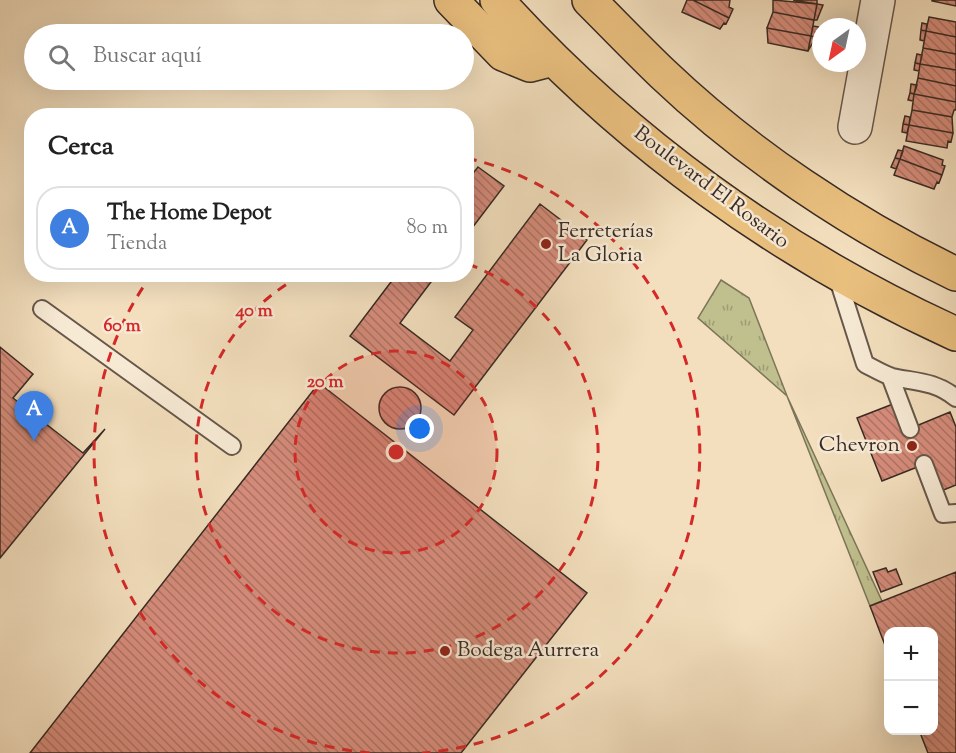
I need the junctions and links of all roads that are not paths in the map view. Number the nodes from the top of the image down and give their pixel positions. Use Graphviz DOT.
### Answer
graph roads {
  1 [pos="451,0"];
  2 [pos="497,0"];
  3 [pos="589,0"];
  4 [pos="878,0"];
  5 [pos="553,59"];
  6 [pos="855,127"];
  7 [pos="956,274"];
  8 [pos="837,276"];
  9 [pos="42,309"];
  10 [pos="956,334"];
  11 [pos="890,376"];
  12 [pos="956,398"];
  13 [pos="910,429"];
  14 [pos="232,446"];
  15 [pos="924,464"];
  16 [pos="956,513"];
  1 -- 5 [label="main road"];
  2 -- 5 [label="main road, Boulevard El Rosario"];
  3 -- 7 [label="main road"];
  4 -- 6 [label="street"];
  5 -- 8 [label="main road, Boulevard El Rosario"];
  8 -- 10 [label="main road, Boulevard El Rosario"];
  8 -- 11 [label="lane"];
  9 -- 14 [label="lane"];
  11 -- 12 [label="lane"];
  11 -- 13 [label="lane"];
  15 -- 16 [label="lane"];
}
